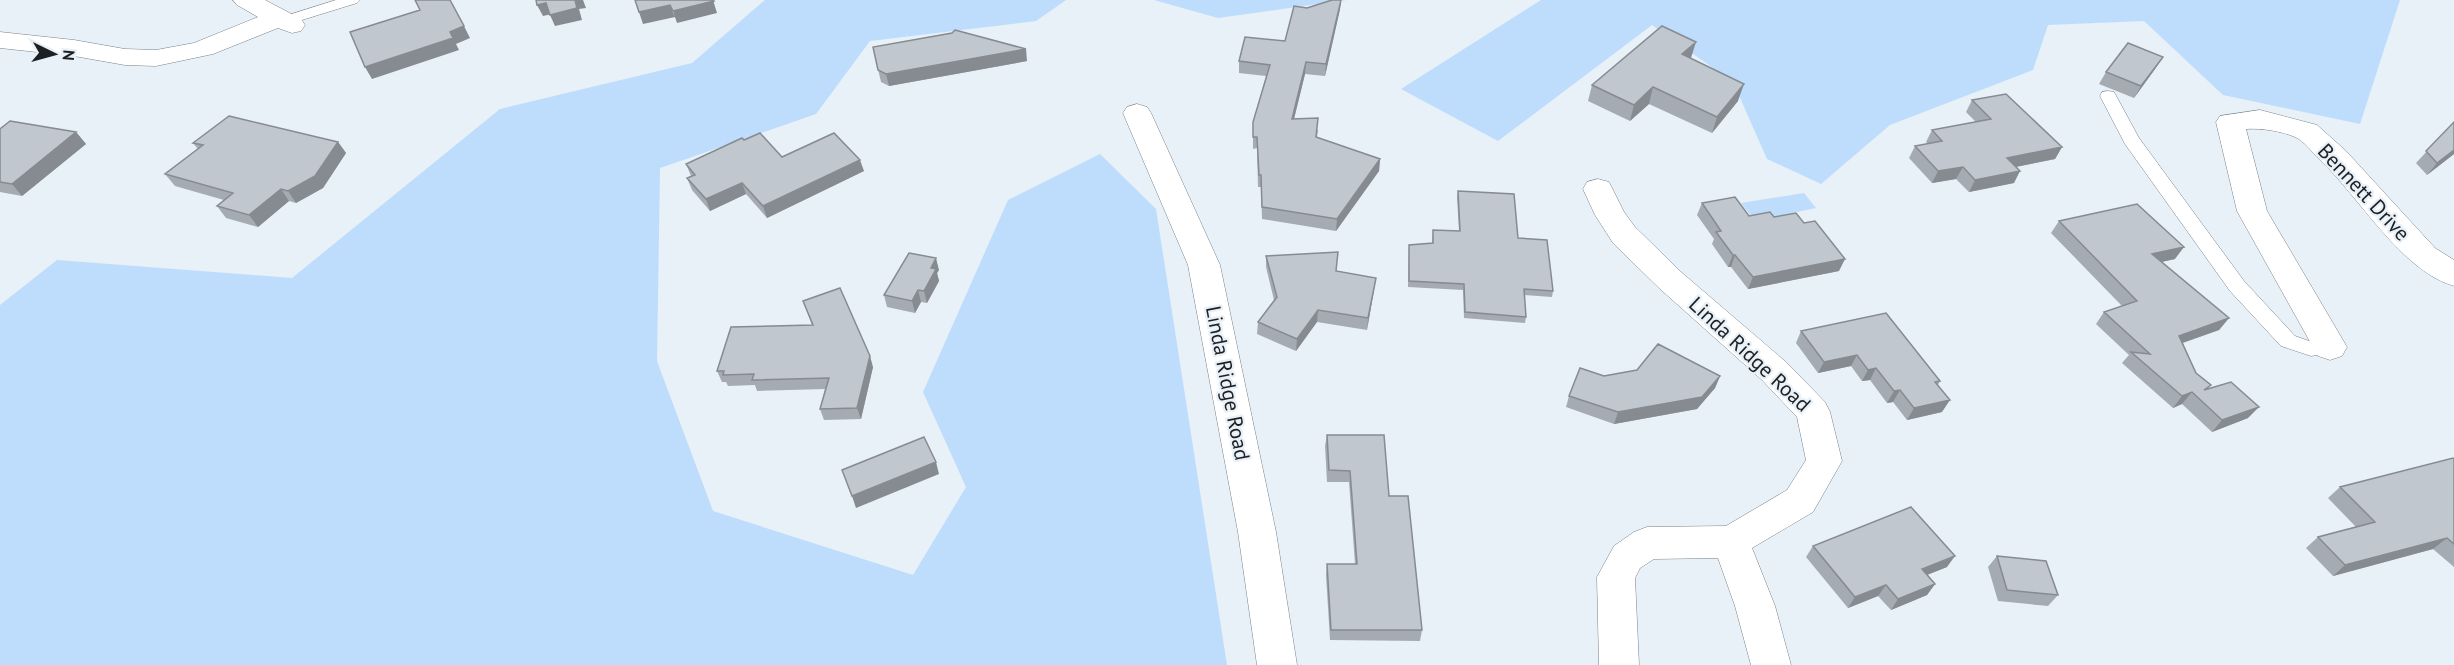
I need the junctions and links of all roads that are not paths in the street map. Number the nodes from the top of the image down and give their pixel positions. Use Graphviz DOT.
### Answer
graph roads {
  1 [pos="246,0"];
  2 [pos="352,0"];
  3 [pos="285,22"];
  4 [pos="0,40"];
  5 [pos="2108,96"];
  6 [pos="1137,113"];
  7 [pos="1598,189"];
  8 [pos="2454,275"];
  9 [pos="2330,347"];
  10 [pos="1731,542"];
  11 [pos="1277,665"];
  12 [pos="1619,665"];
  13 [pos="1771,665"];
  1 -- 3 [label="street"];
  2 -- 3 [label="lane"];
  3 -- 4 [label="street"];
  5 -- 9 [label="lane"];
  6 -- 11 [label="street, Linda Ridge Road"];
  7 -- 10 [label="street, Linda Ridge Road"];
  8 -- 9 [label="street, Bennett Drive"];
  10 -- 12 [label="street"];
  10 -- 13 [label="street"];
}
